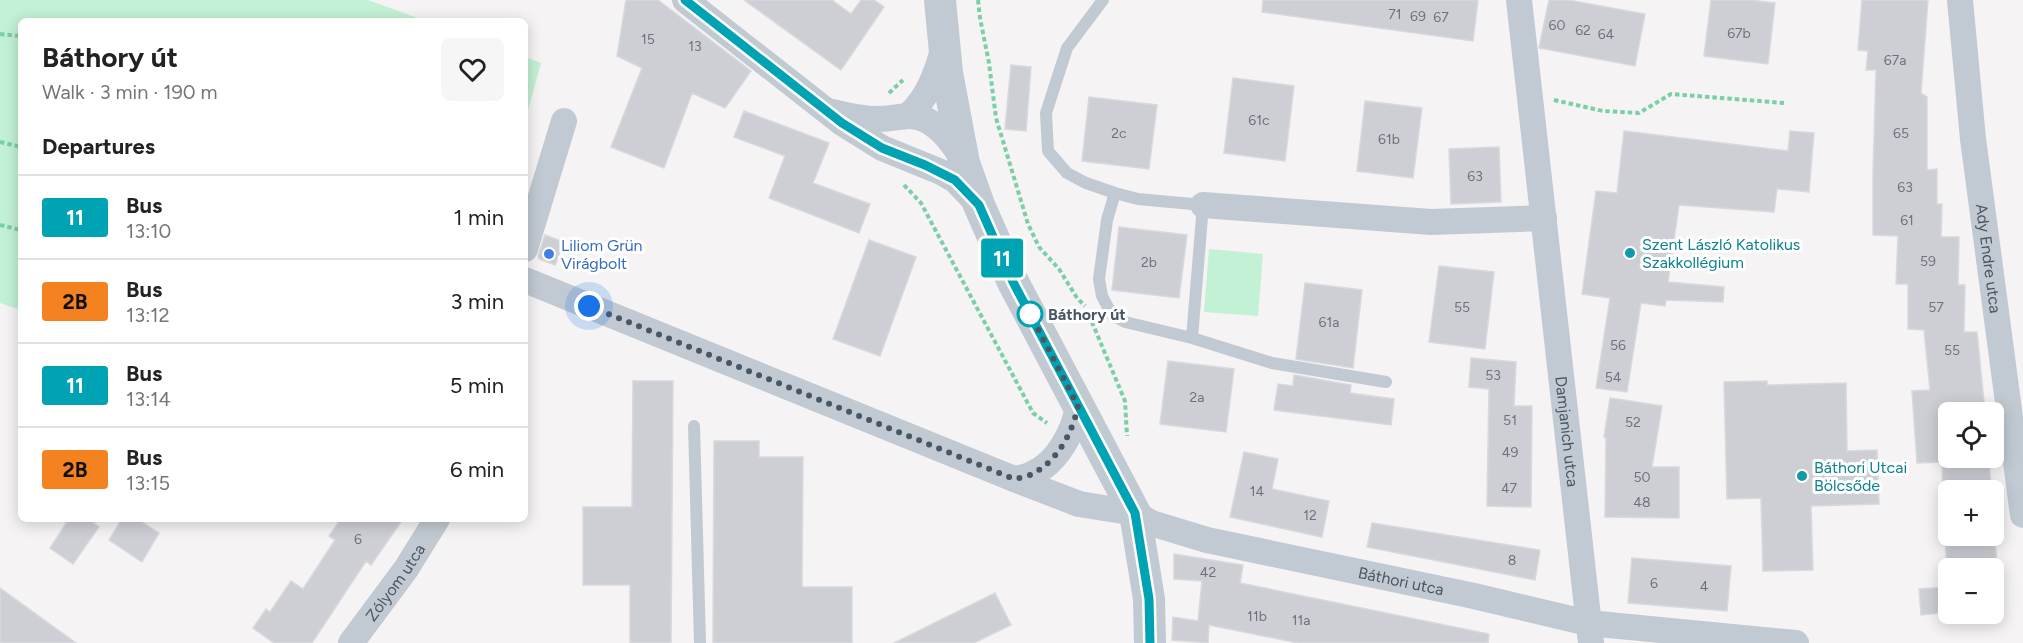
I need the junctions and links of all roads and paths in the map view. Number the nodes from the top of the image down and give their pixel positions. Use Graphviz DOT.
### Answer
graph roads {
  1 [pos="686,0"];
  2 [pos="940,0"];
  3 [pos="978,0"];
  4 [pos="1103,0"];
  5 [pos="1520,0"];
  6 [pos="1960,0"];
  7 [pos="0,34"];
  8 [pos="18,36"];
  9 [pos="944,45"];
  10 [pos="907,74"];
  11 [pos="892,92"];
  12 [pos="1530,94"];
  13 [pos="1785,103"];
  14 [pos="821,107"];
  15 [pos="909,116"];
  16 [pos="564,121"];
  17 [pos="0,141"];
  18 [pos="18,146"];
  19 [pos="964,163"];
  20 [pos="900,181"];
  21 [pos="1115,193"];
  22 [pos="979,205"];
  23 [pos="1203,205"];
  24 [pos="1544,218"];
  25 [pos="0,225"];
  26 [pos="18,229"];
  27 [pos="528,239"];
  28 [pos="528,281"];
  29 [pos="1192,338"];
  30 [pos="1386,382"];
  31 [pos="1078,406"];
  32 [pos="1049,424"];
  33 [pos="694,426"];
  34 [pos="1127,439"];
  35 [pos="1014,479"];
  36 [pos="1135,513"];
  37 [pos="2023,515"];
  38 [pos="435,522"];
  39 [pos="1589,633"];
  40 [pos="351,643"];
  41 [pos="700,643"];
  42 [pos="1150,643"];
  43 [pos="1796,643"];
  1 -- 14 [label="street"];
  2 -- 9 [label="street"];
  3 -- 34 [label="path"];
  4 -- 21 [label="lane"];
  5 -- 12 [label="street, Damjanich utca"];
  6 -- 37 [label="street, Ady Endre utca"];
  7 -- 8 [label="path"];
  9 -- 15 [label="street"];
  9 -- 19 [label="street"];
  10 -- 11 [label="path"];
  12 -- 13 [label="path"];
  12 -- 24 [label="street, Damjanich utca"];
  14 -- 15 [label="street"];
  14 -- 22 [label="street"];
  15 -- 19 [label="street"];
  16 -- 27 [label="street"];
  17 -- 18 [label="path"];
  19 -- 22 [label="street"];
  20 -- 32 [label="path"];
  21 -- 23 [label="lane"];
  21 -- 29 [label="lane"];
  22 -- 31 [label="street"];
  23 -- 24 [label="street"];
  23 -- 29 [label="lane"];
  24 -- 39 [label="street, Damjanich utca"];
  25 -- 26 [label="path"];
  28 -- 35 [label="street, Báthori utca"];
  29 -- 30 [label="lane"];
  31 -- 35 [label="street"];
  31 -- 36 [label="street"];
  33 -- 41 [label="lane"];
  35 -- 36 [label="street, Báthori utca"];
  36 -- 39 [label="street, Báthori utca"];
  36 -- 42 [label="street"];
  38 -- 40 [label="street, Zólyom utca"];
  39 -- 43 [label="street, Báthori utca"];
}
